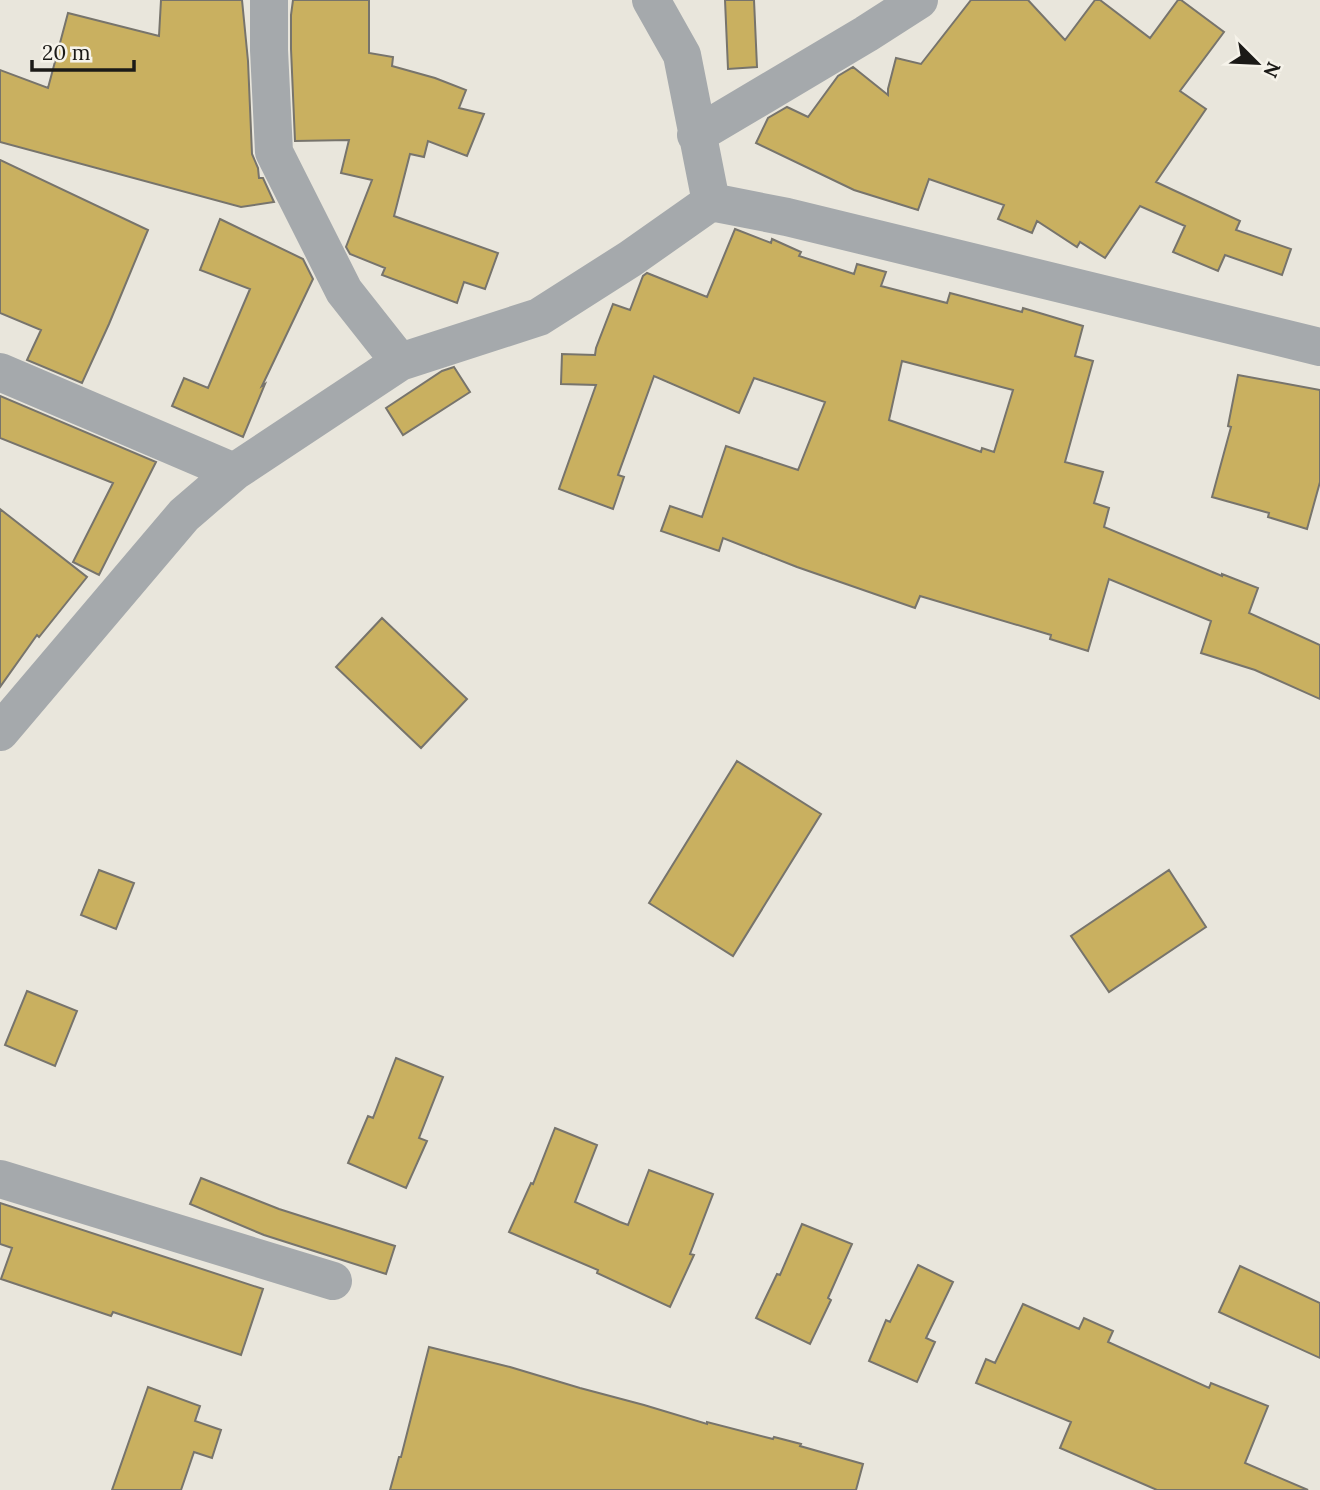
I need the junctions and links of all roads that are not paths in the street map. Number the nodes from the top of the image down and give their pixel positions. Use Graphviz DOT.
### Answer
graph roads {
  1 [pos="270,0"];
  2 [pos="651,0"];
  3 [pos="919,0"];
  4 [pos="866,17"];
  5 [pos="696,135"];
  6 [pos="711,202"];
  7 [pos="1320,347"];
  8 [pos="401,362"];
  9 [pos="0,372"];
  10 [pos="234,472"];
  11 [pos="0,732"];
  12 [pos="0,1179"];
  13 [pos="333,1281"];
  1 -- 8 [label="street"];
  2 -- 5 [label="street"];
  3 -- 4 [label="street"];
  4 -- 5 [label="street"];
  5 -- 6 [label="street"];
  6 -- 7 [label="street"];
  6 -- 8 [label="street"];
  8 -- 10 [label="street"];
  9 -- 10 [label="street"];
  10 -- 11 [label="street"];
  12 -- 13 [label="street"];
}
